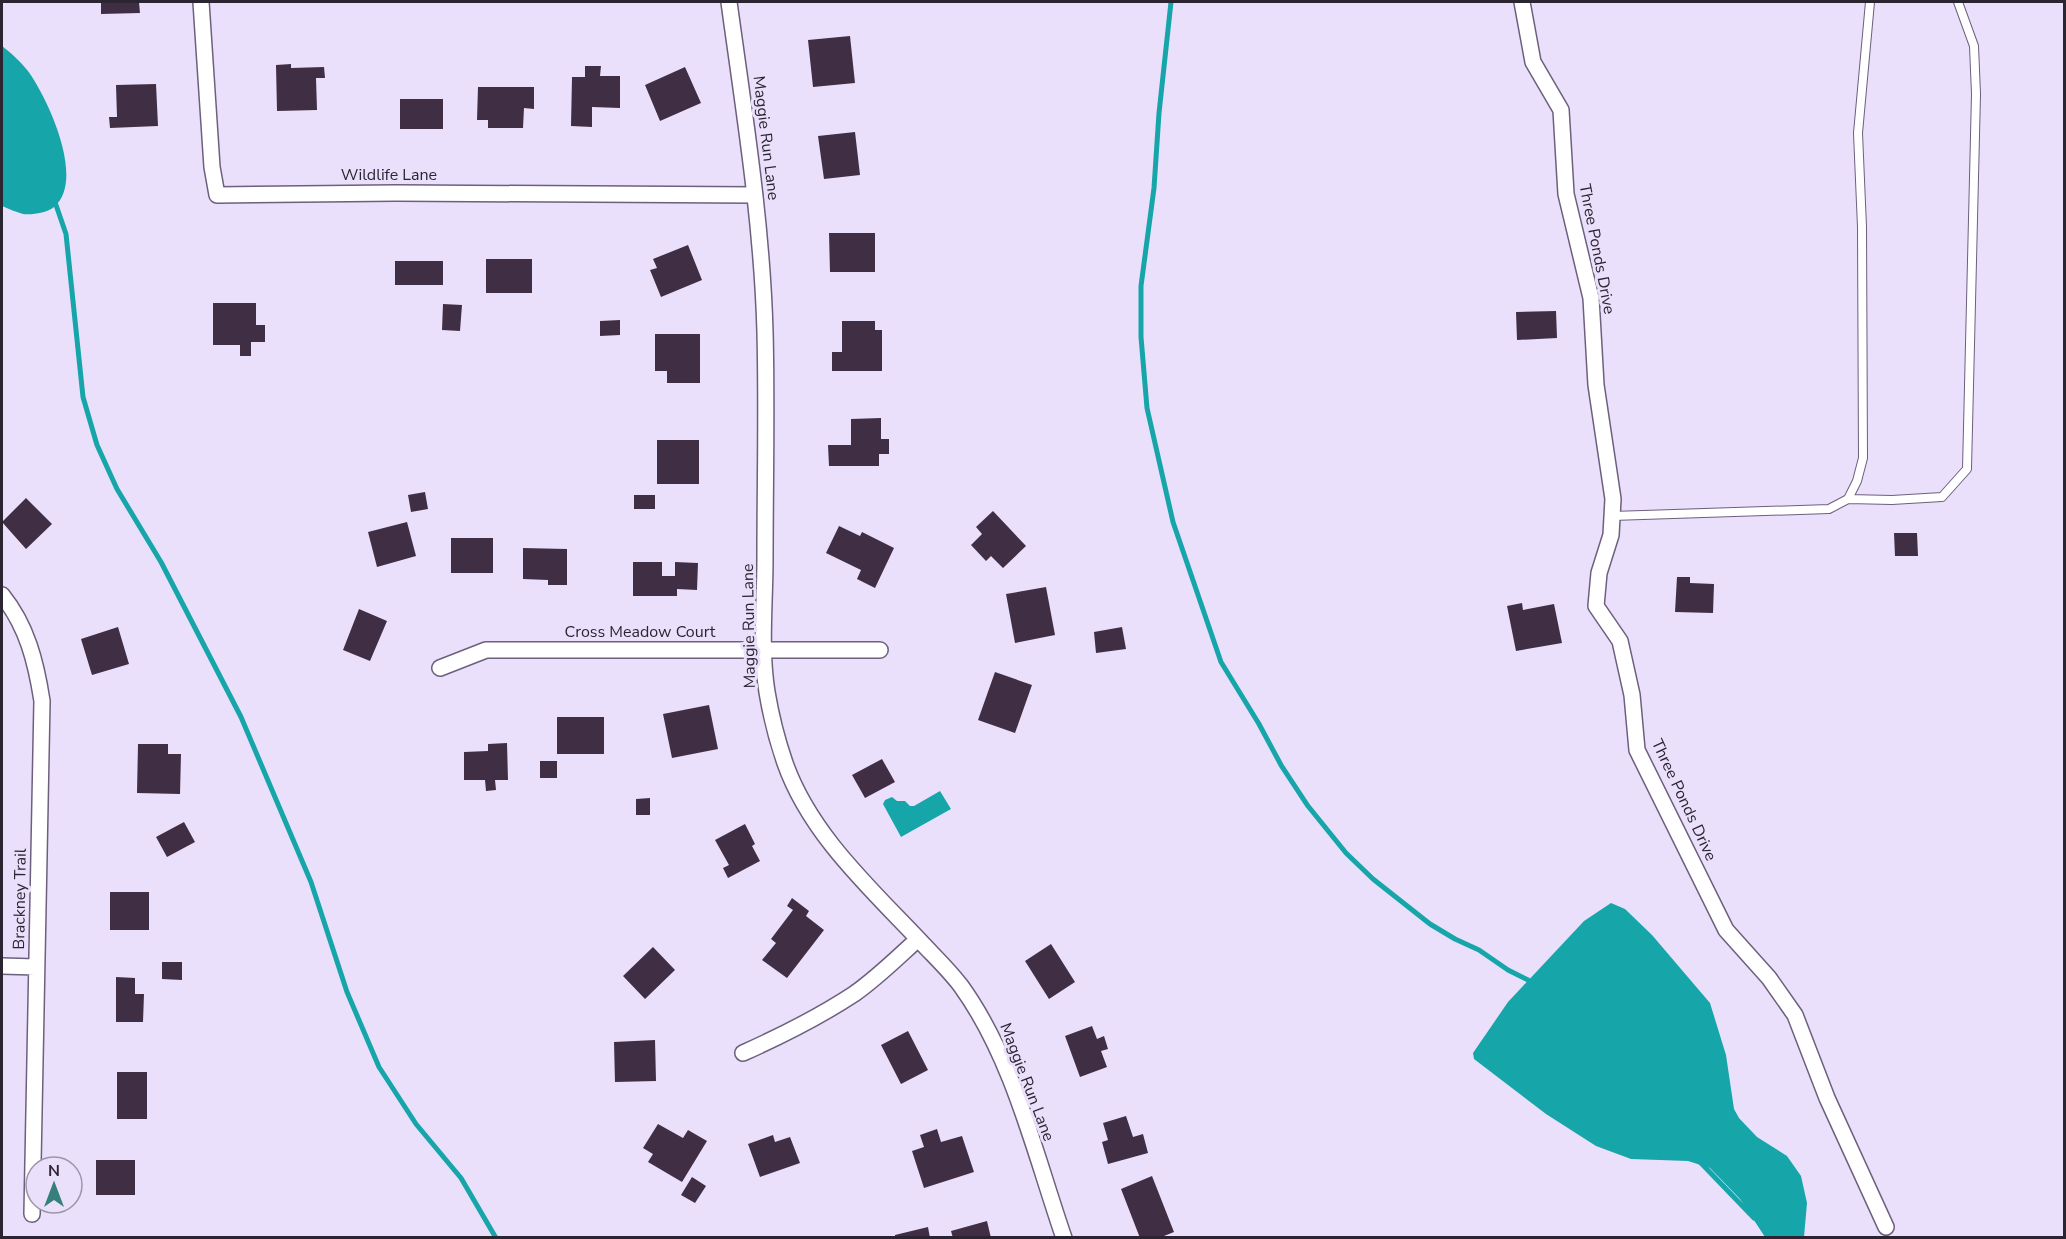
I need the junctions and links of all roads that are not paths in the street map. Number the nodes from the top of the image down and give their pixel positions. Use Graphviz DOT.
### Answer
graph roads {
  1 [pos="201,2"];
  2 [pos="729,2"];
  3 [pos="1522,2"];
  4 [pos="1870,2"];
  5 [pos="1958,2"];
  6 [pos="755,195"];
  7 [pos="1848,499"];
  8 [pos="1612,516"];
  9 [pos="2,595"];
  10 [pos="765,650"];
  11 [pos="880,650"];
  12 [pos="440,668"];
  13 [pos="918,939"];
  14 [pos="2,966"];
  15 [pos="36,967"];
  16 [pos="743,1053"];
  17 [pos="33,1155"];
  18 [pos="1887,1227"];
  19 [pos="1064,1238"];
  1 -- 6 [label="street, Wildlife Lane"];
  2 -- 6 [label="street, Maggie Run Lane"];
  3 -- 8 [label="street, Three Ponds Drive"];
  4 -- 7 [label="lane"];
  5 -- 7 [label="lane"];
  6 -- 10 [label="street, Maggie Run Lane"];
  7 -- 8 [label="lane"];
  8 -- 18 [label="street, Three Ponds Drive"];
  9 -- 15 [label="street, Brackney Trail"];
  10 -- 11 [label="street, Cross Meadow Court"];
  10 -- 12 [label="street, Cross Meadow Court"];
  10 -- 13 [label="street, Maggie Run Lane"];
  13 -- 16 [label="street"];
  13 -- 19 [label="street, Maggie Run Lane"];
  14 -- 15 [label="street"];
  15 -- 17 [label="street, Brackney Trail"];
}
